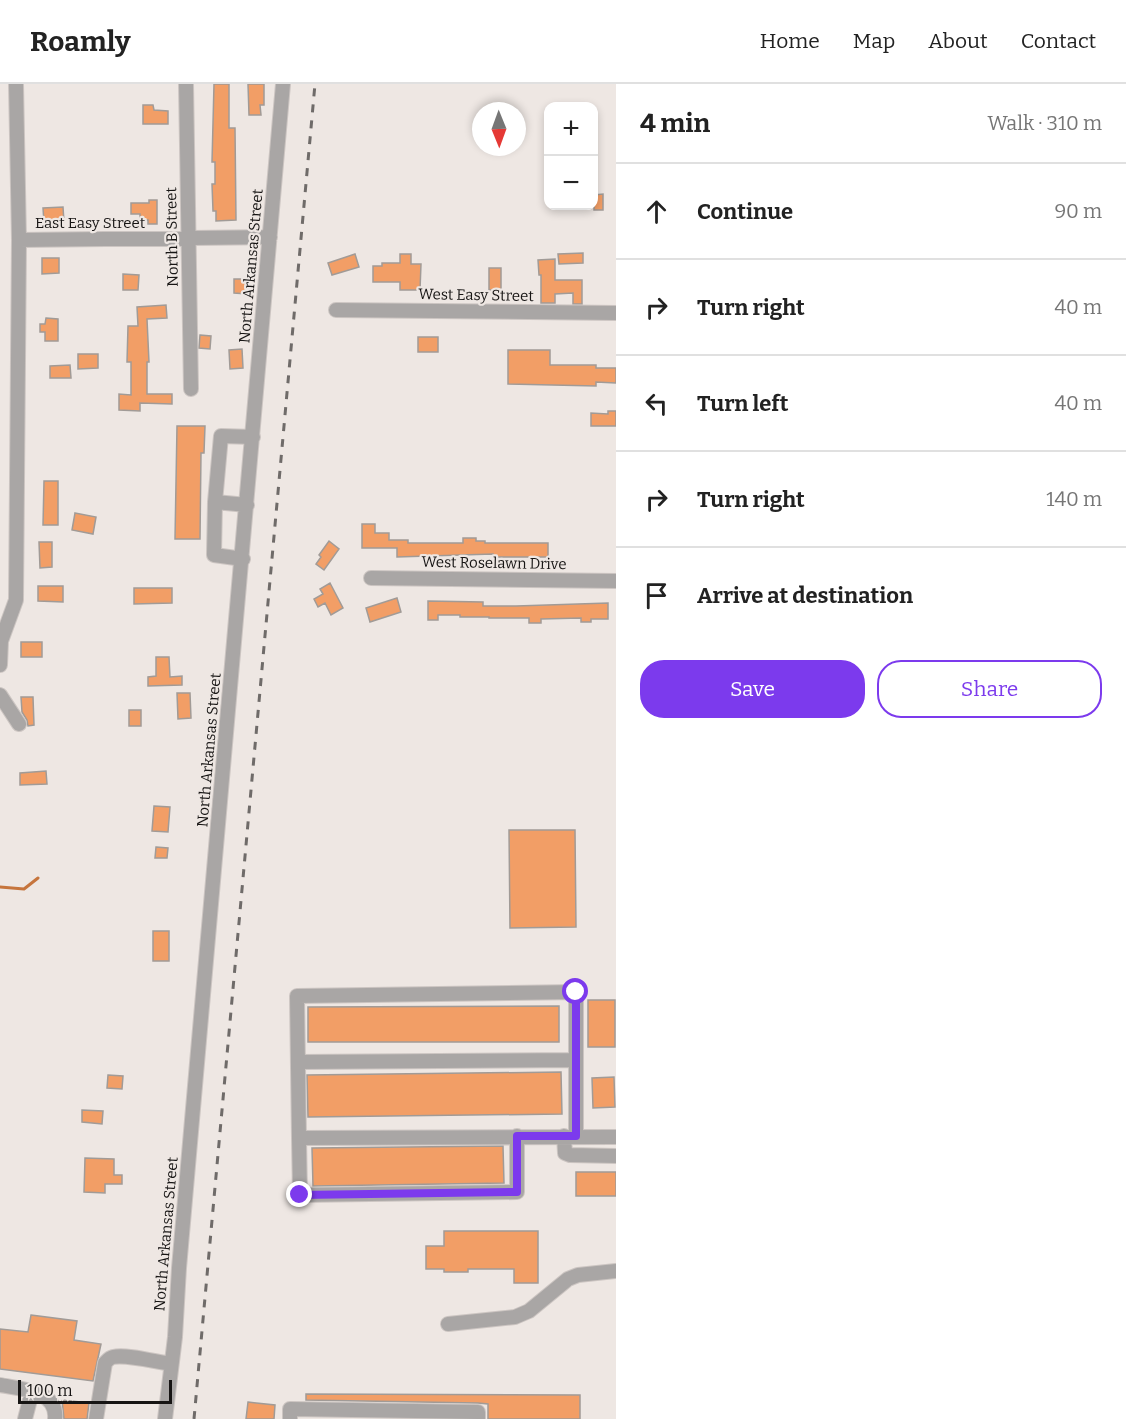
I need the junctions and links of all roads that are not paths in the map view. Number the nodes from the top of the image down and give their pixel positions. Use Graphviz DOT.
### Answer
graph roads {
  1 [pos="16,84"];
  2 [pos="186,84"];
  3 [pos="283,84"];
  4 [pos="270,237"];
  5 [pos="188,238"];
  6 [pos="19,240"];
  7 [pos="336,310"];
  8 [pos="616,313"];
  9 [pos="191,389"];
  10 [pos="253,437"];
  11 [pos="215,502"];
  12 [pos="247,505"];
  13 [pos="243,559"];
  14 [pos="371,578"];
  15 [pos="616,581"];
  16 [pos="0,665"];
  17 [pos="0,695"];
  18 [pos="19,723"];
  19 [pos="576,1060"];
  20 [pos="298,1062"];
  21 [pos="517,1136"];
  22 [pos="565,1136"];
  23 [pos="616,1137"];
  24 [pos="299,1138"];
  25 [pos="616,1156"];
  26 [pos="616,1271"];
  27 [pos="448,1324"];
  28 [pos="171,1364"];
  29 [pos="0,1385"];
  30 [pos="32,1392"];
  31 [pos="25,1419"];
  32 [pos="56,1419"];
  33 [pos="96,1419"];
  34 [pos="165,1419"];
  35 [pos="290,1419"];
  36 [pos="478,1419"];
  1 -- 6 [label="street"];
  2 -- 5 [label="street, North B Street"];
  3 -- 4 [label="street, North Arkansas Street"];
  4 -- 5 [label="street, East Easy Street"];
  4 -- 10 [label="street, North Arkansas Street"];
  5 -- 6 [label="street, East Easy Street"];
  5 -- 9 [label="street, North B Street"];
  6 -- 16 [label="street"];
  7 -- 8 [label="street, West Easy Street"];
  10 -- 11 [label="street"];
  10 -- 12 [label="street, North Arkansas Street"];
  11 -- 12 [label="street"];
  11 -- 13 [label="street"];
  12 -- 13 [label="street, North Arkansas Street"];
  13 -- 28 [label="street, North Arkansas Street"];
  14 -- 15 [label="street, West Roselawn Drive"];
  17 -- 18 [label="street"];
  19 -- 20 [label="street"];
  19 -- 20 [label="street"];
  19 -- 22 [label="street"];
  20 -- 24 [label="street"];
  21 -- 22 [label="street"];
  21 -- 24 [label="street"];
  21 -- 24 [label="street"];
  22 -- 23 [label="street"];
  22 -- 25 [label="street"];
  26 -- 27 [label="street"];
  28 -- 33 [label="street"];
  28 -- 34 [label="street, North Arkansas Street"];
  29 -- 30 [label="street"];
  30 -- 31 [label="street"];
  30 -- 32 [label="street"];
  35 -- 36 [label="street"];
}
